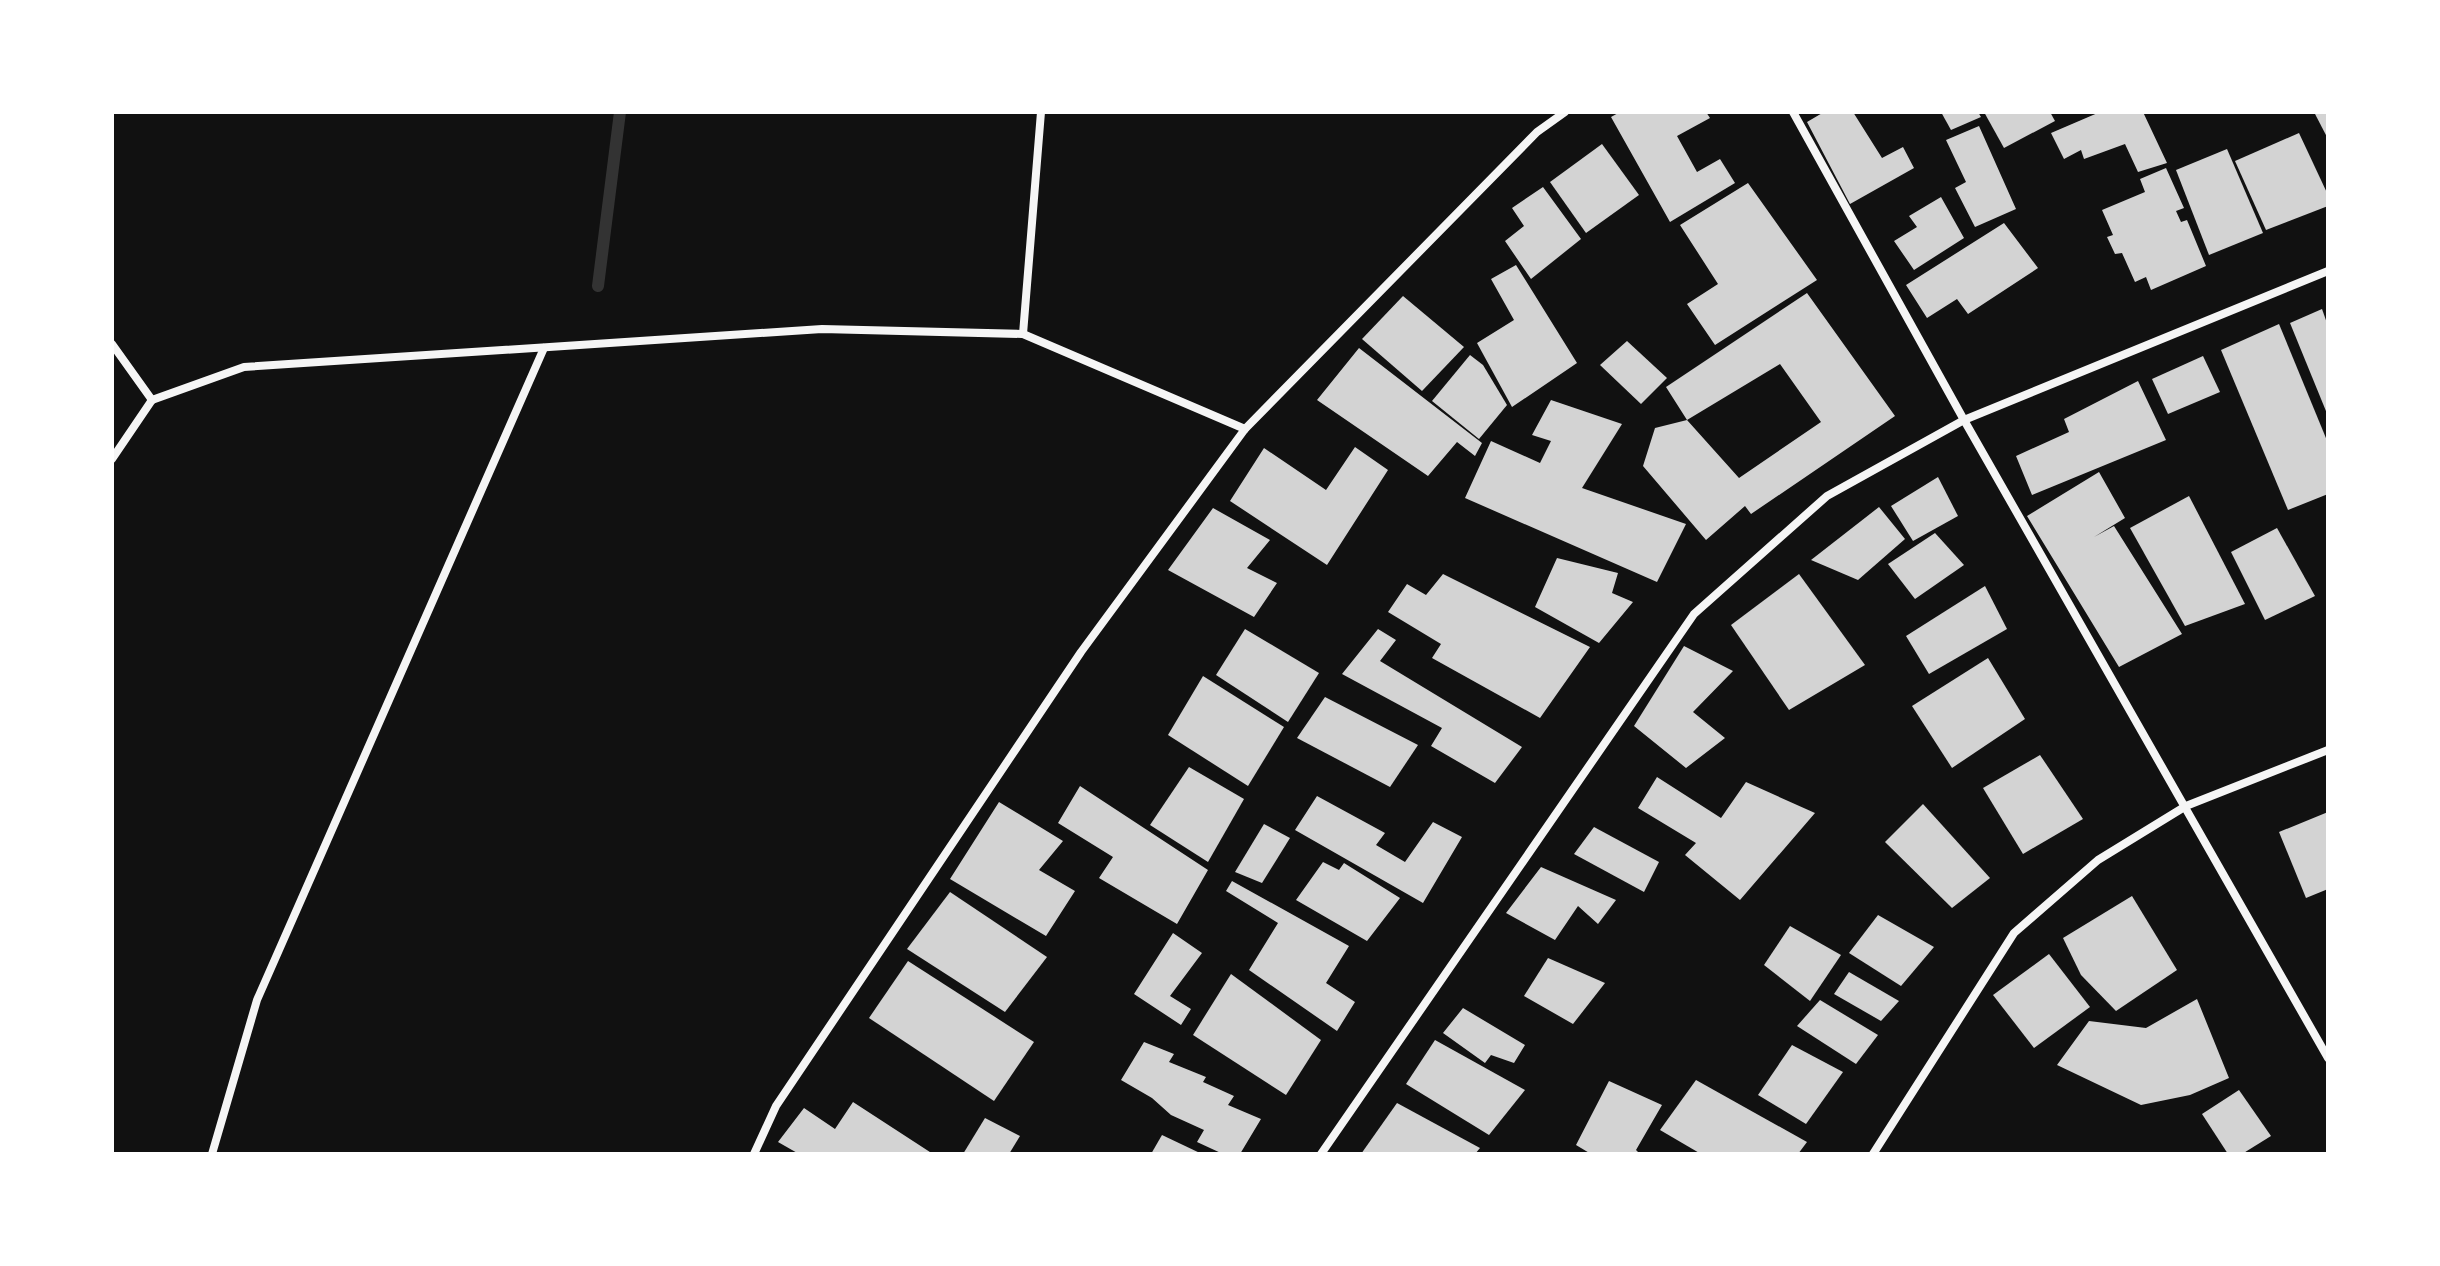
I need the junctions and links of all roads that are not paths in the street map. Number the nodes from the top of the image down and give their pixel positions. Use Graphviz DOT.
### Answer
graph roads {
  1 [pos="1041,112"];
  2 [pos="1565,112"];
  3 [pos="1793,112"];
  4 [pos="2328,271"];
  5 [pos="1023,334"];
  6 [pos="112,344"];
  7 [pos="544,348"];
  8 [pos="152,400"];
  9 [pos="1964,420"];
  10 [pos="1245,429"];
  11 [pos="112,459"];
  12 [pos="2328,750"];
  13 [pos="2186,806"];
  14 [pos="2328,1058"];
  15 [pos="212,1154"];
  16 [pos="754,1154"];
  17 [pos="1321,1154"];
  18 [pos="1873,1154"];
  1 -- 5 [label="street"];
  2 -- 10 [label="street"];
  3 -- 9 [label="street"];
  4 -- 9 [label="street"];
  5 -- 7 [label="street"];
  5 -- 10 [label="street"];
  6 -- 8 [label="street"];
  7 -- 8 [label="street"];
  7 -- 15 [label="street"];
  8 -- 11 [label="street"];
  9 -- 13 [label="street"];
  9 -- 17 [label="street"];
  10 -- 16 [label="street"];
  12 -- 13 [label="street"];
  13 -- 14 [label="street"];
  13 -- 18 [label="street"];
}
